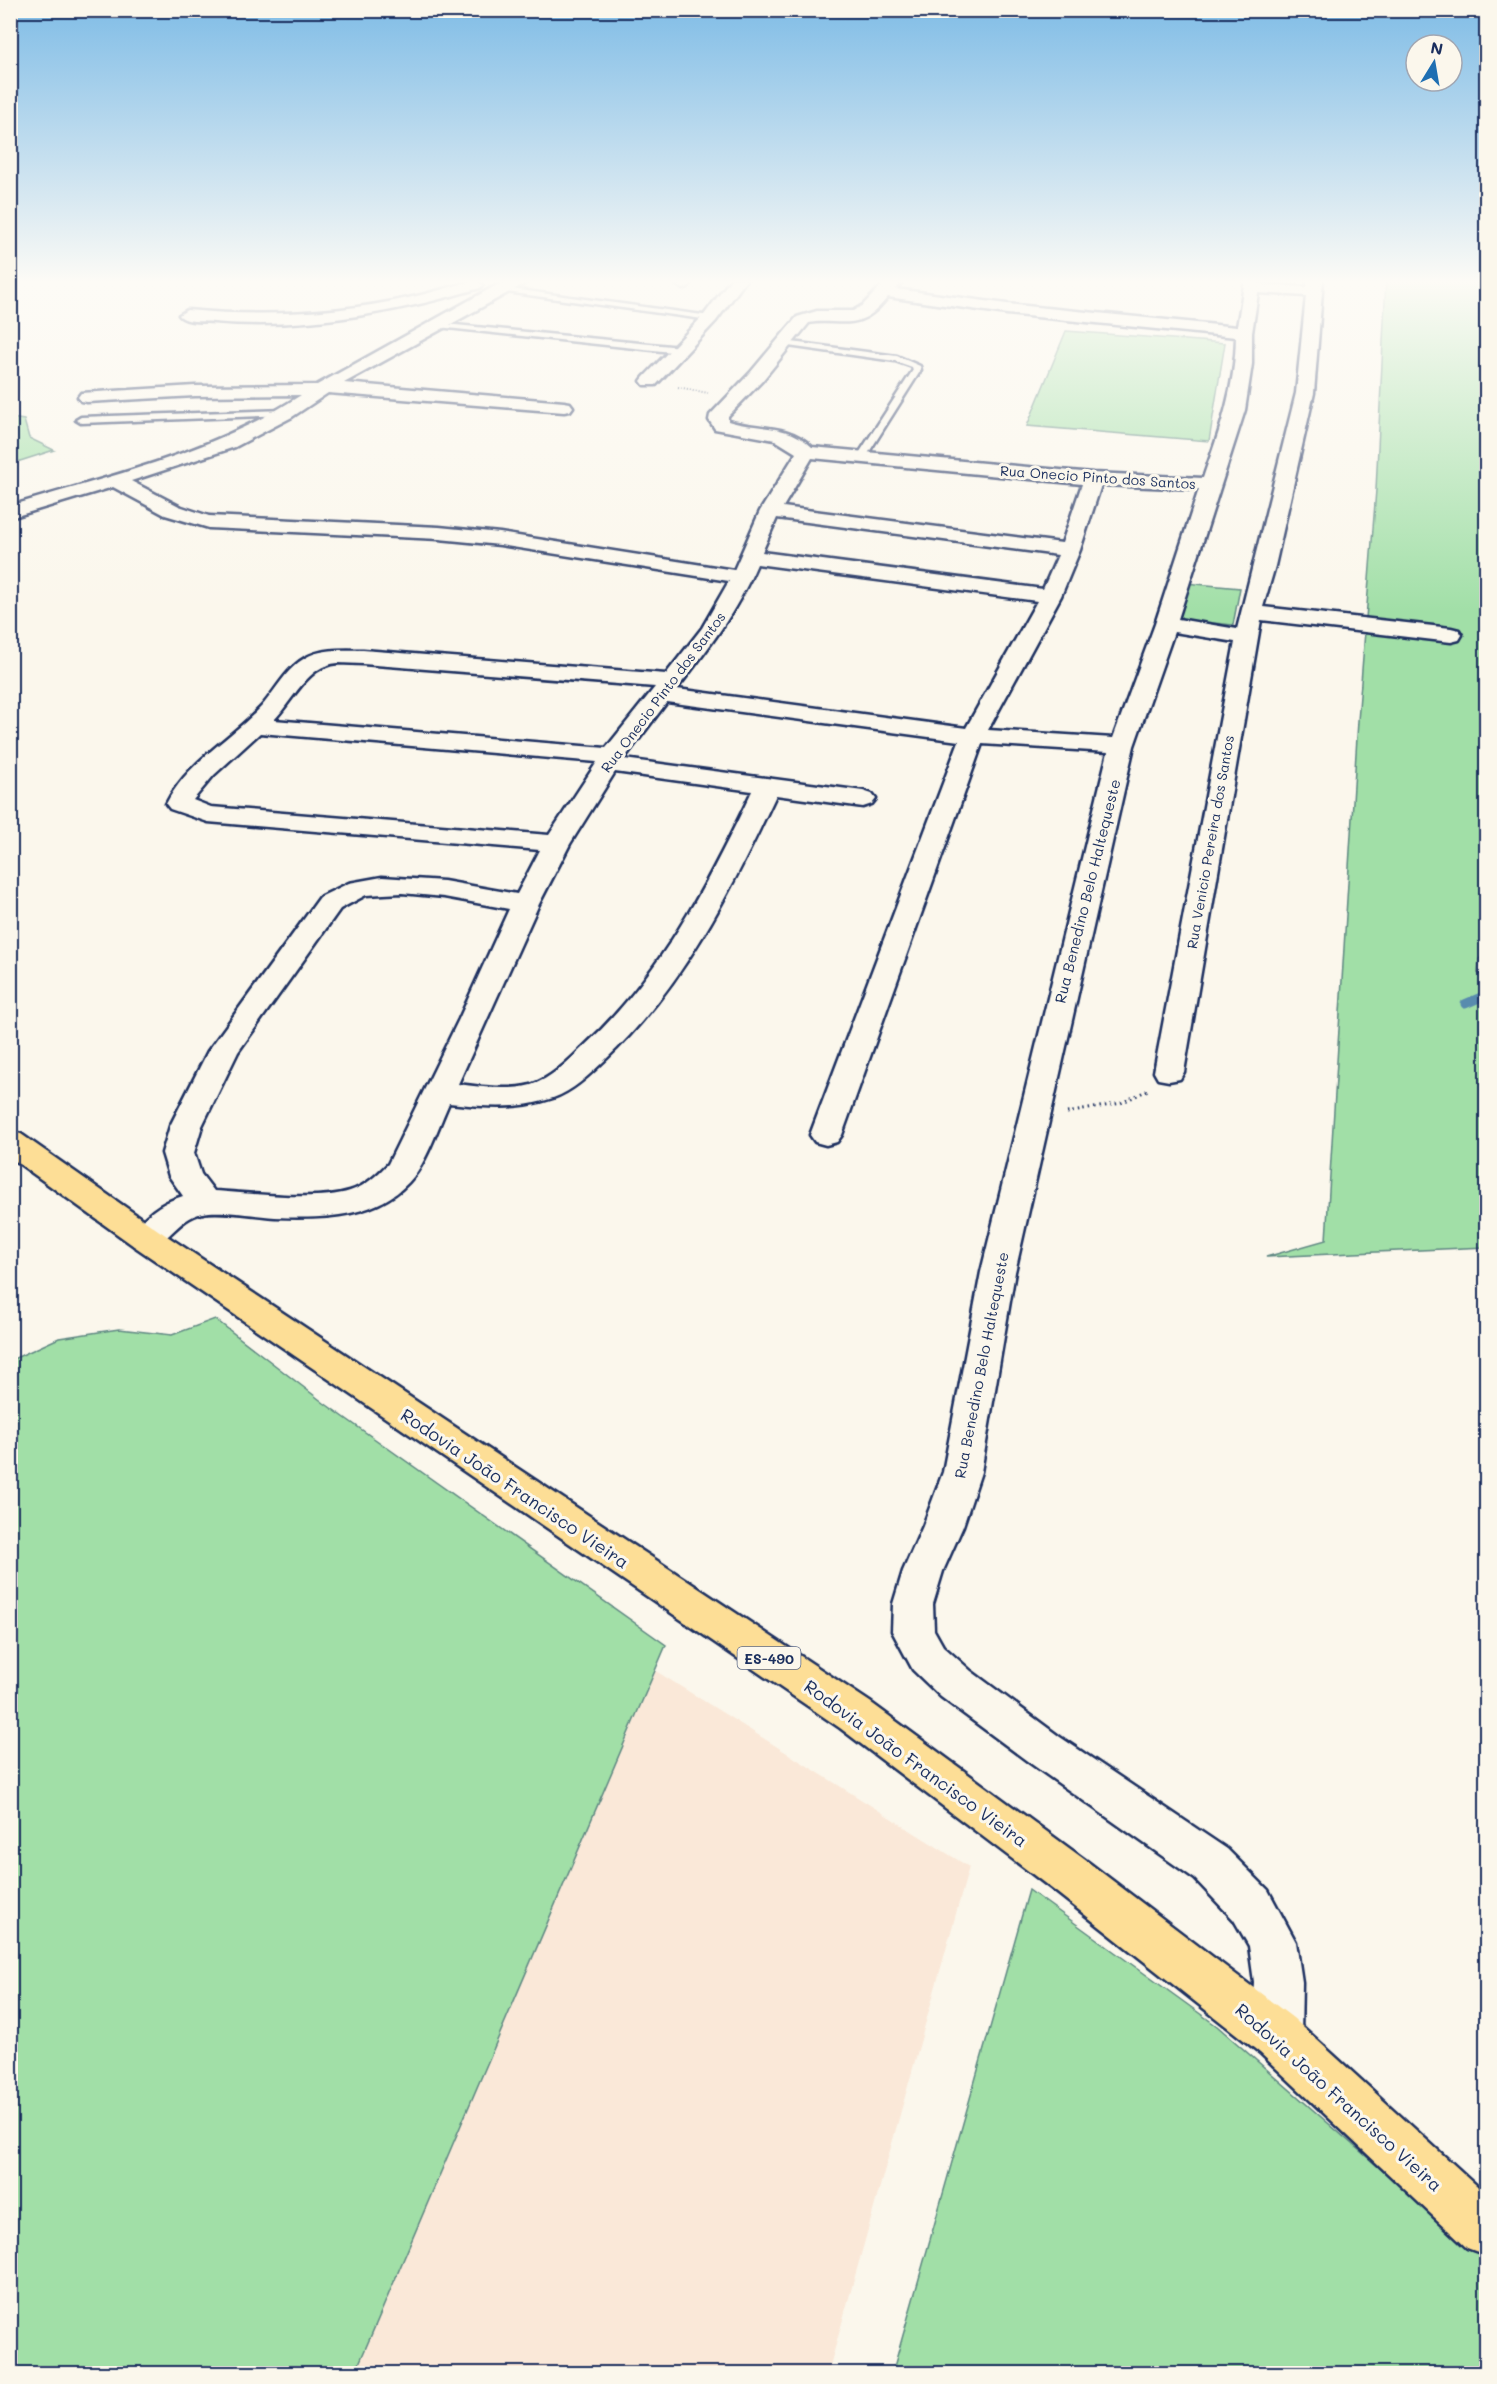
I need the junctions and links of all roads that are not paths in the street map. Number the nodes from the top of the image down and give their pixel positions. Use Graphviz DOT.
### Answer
graph roads {
  1 [pos="242,390"];
  2 [pos="320,390"];
  3 [pos="339,390"];
  4 [pos="743,390"];
  5 [pos="906,390"];
  6 [pos="1239,390"];
  7 [pos="1305,390"];
  8 [pos="87,397"];
  9 [pos="564,407"];
  10 [pos="286,413"];
  11 [pos="81,420"];
  12 [pos="806,452"];
  13 [pos="861,458"];
  14 [pos="1093,479"];
  15 [pos="115,480"];
  16 [pos="1210,484"];
  17 [pos="770,511"];
  18 [pos="10,512"];
  19 [pos="1070,550"];
  20 [pos="746,567"];
  21 [pos="1050,596"];
  22 [pos="1251,612"];
  23 [pos="1166,624"];
  24 [pos="1451,635"];
  25 [pos="1246,637"];
  26 [pos="665,687"];
  27 [pos="257,726"];
  28 [pos="973,736"];
  29 [pos="1122,746"];
  30 [pos="610,760"];
  31 [pos="767,787"];
  32 [pos="863,799"];
  33 [pos="557,844"];
  34 [pos="525,903"];
  35 [pos="1169,1072"];
  36 [pos="438,1092"];
  37 [pos="826,1135"];
  38 [pos="10,1141"];
  39 [pos="204,1201"];
  40 [pos="146,1238"];
  41 [pos="1276,2036"];
  42 [pos="1486,2229"];
  1 -- 8 [label="street"];
  2 -- 10 [label="street"];
  3 -- 9 [label="street"];
  4 -- 12 [label="street, Rua Onecio Pinto dos Santos"];
  5 -- 13 [label="lane"];
  6 -- 16 [label="street, Rua Benedino Belo Haltequeste"];
  7 -- 22 [label="street, Rua Venicio Pereira dos Santos"];
  10 -- 11 [label="lane"];
  10 -- 15 [label="street"];
  12 -- 13 [label="street, Rua Onecio Pinto dos Santos"];
  12 -- 17 [label="street, Rua Onecio Pinto dos Santos"];
  13 -- 14 [label="street, Rua Onecio Pinto dos Santos"];
  14 -- 16 [label="street, Rua Onecio Pinto dos Santos"];
  14 -- 19 [label="street"];
  15 -- 18 [label="street"];
  15 -- 20 [label="street"];
  16 -- 23 [label="street, Rua Benedino Belo Haltequeste"];
  17 -- 19 [label="street"];
  17 -- 20 [label="street, Rua Onecio Pinto dos Santos"];
  19 -- 21 [label="street"];
  20 -- 21 [label="street"];
  20 -- 26 [label="street, Rua Onecio Pinto dos Santos"];
  21 -- 28 [label="street"];
  22 -- 24 [label="street"];
  22 -- 25 [label="street, Rua Venicio Pereira dos Santos"];
  23 -- 25 [label="street"];
  23 -- 29 [label="street, Rua Benedino Belo Haltequeste"];
  25 -- 35 [label="street, Rua Venicio Pereira dos Santos"];
  26 -- 27 [label="street"];
  26 -- 28 [label="street"];
  26 -- 30 [label="street, Rua Onecio Pinto dos Santos"];
  27 -- 30 [label="street"];
  27 -- 33 [label="street"];
  28 -- 29 [label="street"];
  28 -- 37 [label="street"];
  29 -- 41 [label="street, Rua Benedino Belo Haltequeste"];
  30 -- 31 [label="street"];
  30 -- 33 [label="street, Rua Onecio Pinto dos Santos"];
  31 -- 32 [label="street"];
  31 -- 36 [label="street"];
  33 -- 34 [label="street, Rua Onecio Pinto dos Santos"];
  34 -- 36 [label="street, Rua Onecio Pinto dos Santos"];
  34 -- 39 [label="street"];
  36 -- 39 [label="street, Rua Onecio Pinto dos Santos"];
  38 -- 40 [label="main road, Rodovia João Francisco Vieira / ES-490"];
  39 -- 40 [label="street, Rua Onecio Pinto dos Santos"];
  40 -- 41 [label="main road, Rodovia João Francisco Vieira / ES-490"];
  41 -- 42 [label="main road, Rodovia João Francisco Vieira / ES-490"];
}
